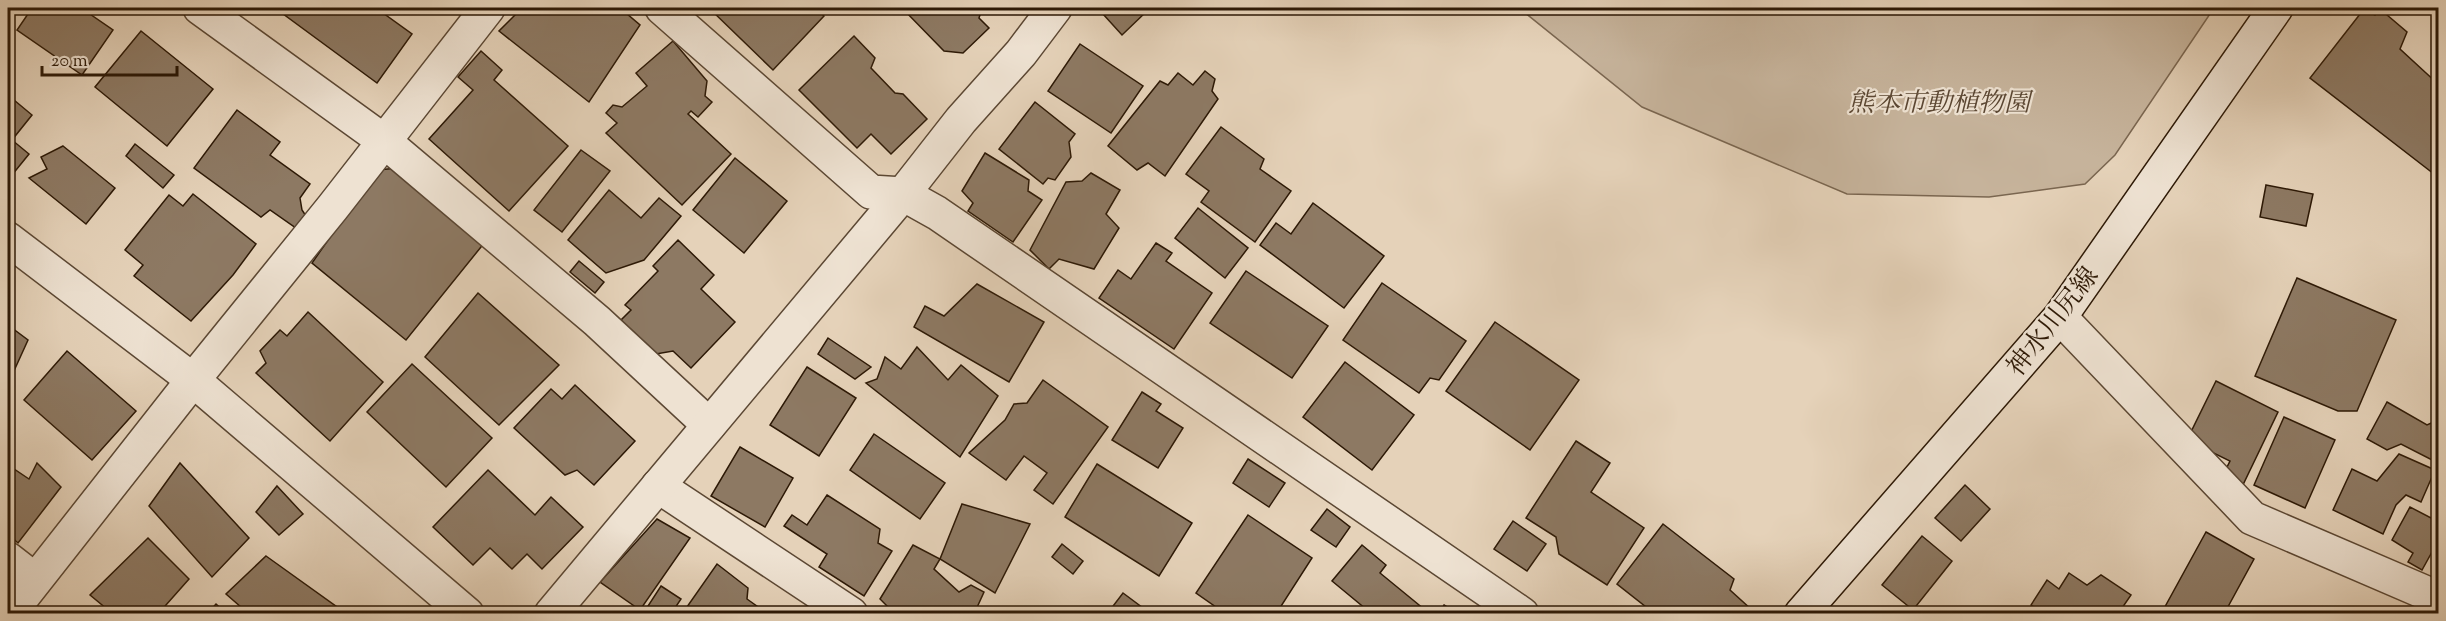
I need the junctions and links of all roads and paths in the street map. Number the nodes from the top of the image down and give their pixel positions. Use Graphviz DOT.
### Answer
graph roads {
  1 [pos="200,8"];
  2 [pos="488,8"];
  3 [pos="662,8"];
  4 [pos="1055,8"];
  5 [pos="2277,8"];
  6 [pos="384,141"];
  7 [pos="903,194"];
  8 [pos="8,239"];
  9 [pos="2061,317"];
  10 [pos="193,380"];
  11 [pos="709,425"];
  12 [pos="658,486"];
  13 [pos="8,559"];
  14 [pos="35,580"];
  15 [pos="2439,598"];
  16 [pos="9,614"];
  17 [pos="468,614"];
  18 [pos="551,614"];
  19 [pos="851,614"];
  20 [pos="1522,614"];
  21 [pos="1801,614"];
  1 -- 6 [label="street"];
  2 -- 6 [label="street"];
  3 -- 7 [label="street"];
  4 -- 7 [label="street"];
  5 -- 9 [label="street, 神水川尻線"];
  6 -- 10 [label="street"];
  6 -- 11 [label="street"];
  7 -- 11 [label="street"];
  7 -- 20 [label="street"];
  8 -- 10 [label="street"];
  9 -- 15 [label="street"];
  9 -- 21 [label="street, 神水川尻線"];
  10 -- 14 [label="street"];
  10 -- 17 [label="street"];
  11 -- 12 [label="street"];
  12 -- 18 [label="street"];
  12 -- 19 [label="street"];
  13 -- 14 [label="street"];
  14 -- 16 [label="street"];
}
